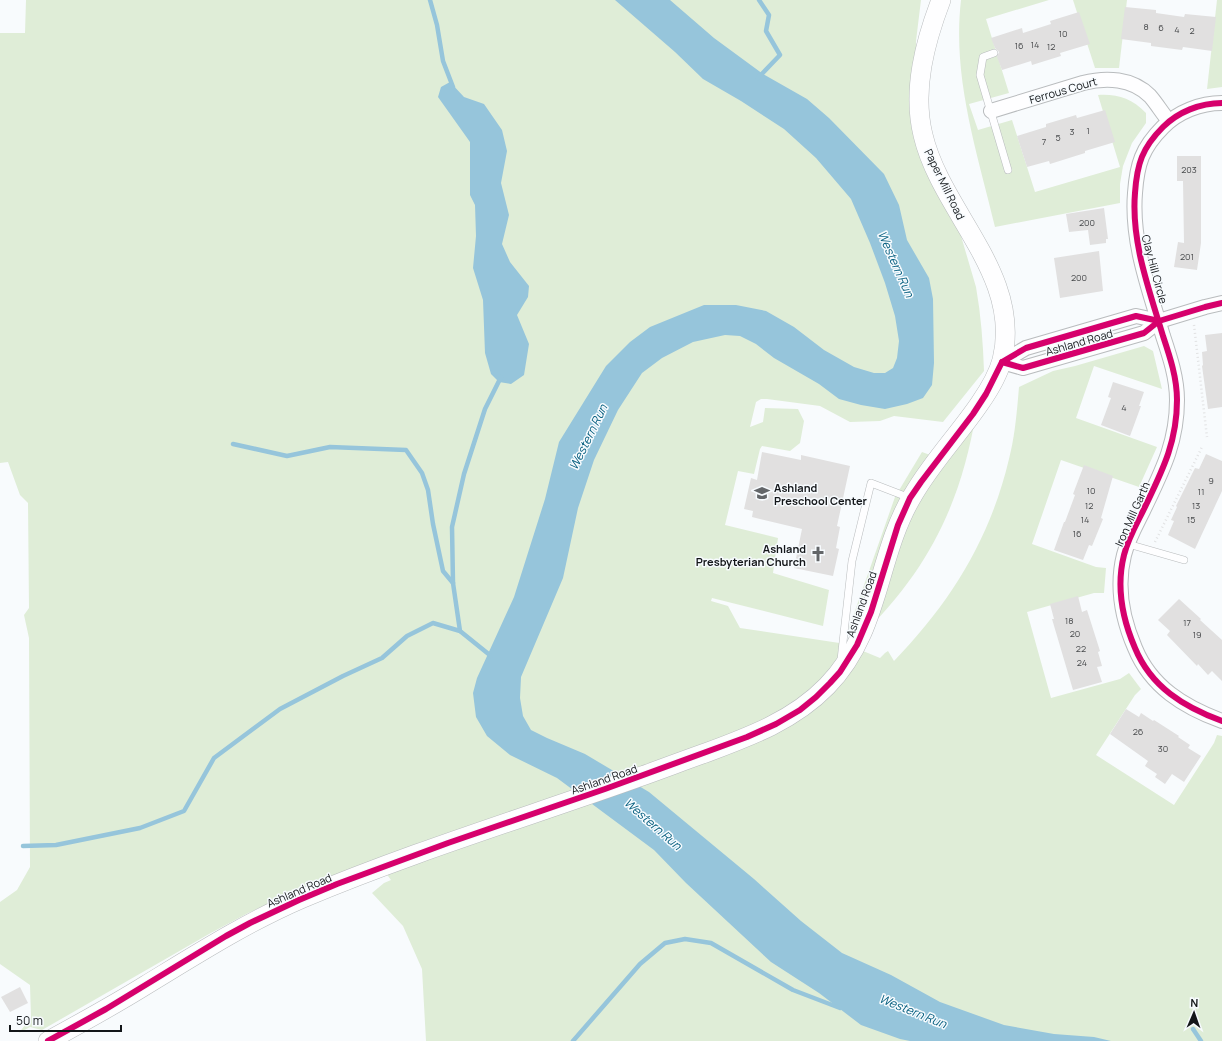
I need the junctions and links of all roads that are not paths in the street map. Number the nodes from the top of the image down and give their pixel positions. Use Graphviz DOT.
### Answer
graph roads {
  1 [pos="941,0"];
  2 [pos="994,53"];
  3 [pos="1222,103"];
  4 [pos="991,111"];
  5 [pos="1168,121"];
  6 [pos="1008,170"];
  7 [pos="1222,303"];
  8 [pos="1159,321"];
  9 [pos="1002,362"];
  10 [pos="910,498"];
  11 [pos="1128,544"];
  12 [pos="1184,560"];
  13 [pos="840,672"];
  14 [pos="1222,721"];
  15 [pos="48,1041"];
  1 -- 9 [label="main road, Paper Mill Road"];
  2 -- 4 [label="lane"];
  3 -- 5 [label="street, Clay Hill Circle"];
  4 -- 5 [label="street, Ferrous Court"];
  4 -- 6 [label="lane"];
  5 -- 8 [label="street, Clay Hill Circle"];
  7 -- 8 [label="street, Ashland Road"];
  8 -- 9 [label="street, Ashland Road"];
  8 -- 11 [label="street, Iron Mill Garth"];
  9 -- 10 [label="main road, Ashland Road"];
  10 -- 13 [label="main road, Ashland Road"];
  10 -- 13 [label="lane"];
  11 -- 12 [label="lane"];
  11 -- 14 [label="street, Iron Mill Garth"];
  13 -- 15 [label="main road, Ashland Road"];
}
